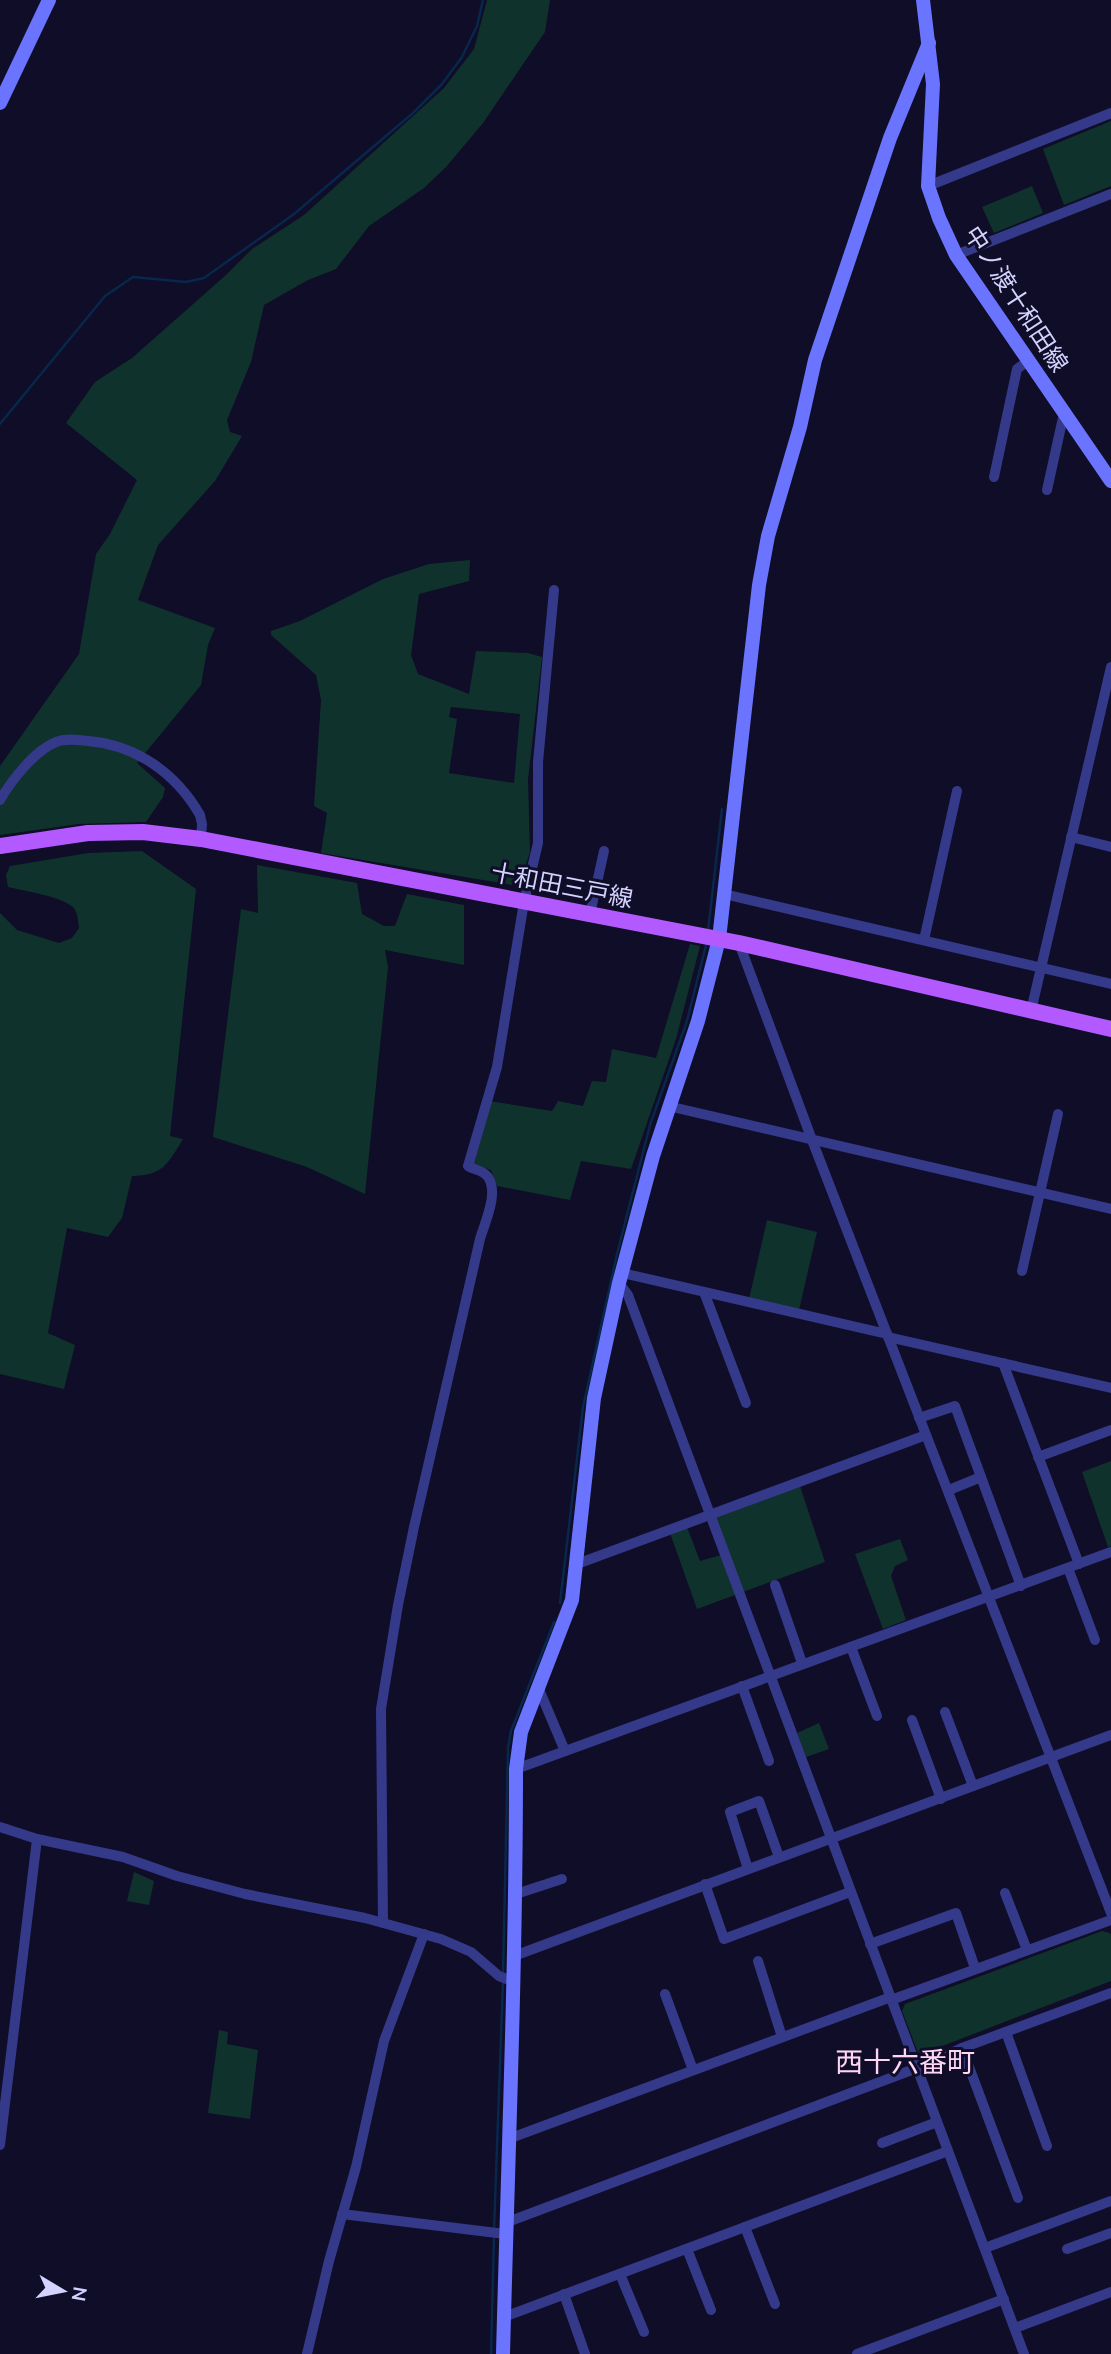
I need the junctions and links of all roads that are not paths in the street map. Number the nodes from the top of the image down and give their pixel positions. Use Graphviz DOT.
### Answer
graph roads {
  1 [pos="49,0"];
  2 [pos="923,0"];
  3 [pos="929,43"];
  4 [pos="0,103"];
  5 [pos="1111,113"];
  6 [pos="928,187"];
  7 [pos="1111,194"];
  8 [pos="956,255"];
  9 [pos="1028,360"];
  10 [pos="1064,413"];
  11 [pos="993,477"];
  12 [pos="1111,481"];
  13 [pos="1046,489"];
  14 [pos="554,590"];
  15 [pos="1111,667"];
  16 [pos="1106,703"];
  17 [pos="957,791"];
  18 [pos="0,800"];
  19 [pos="1071,837"];
  20 [pos="201,839"];
  21 [pos="0,846"];
  22 [pos="1111,846"];
  23 [pos="604,851"];
  24 [pos="724,894"];
  25 [pos="524,901"];
  26 [pos="590,914"];
  27 [pos="719,939"];
  28 [pos="925,940"];
  29 [pos="739,943"];
  30 [pos="1041,968"];
  31 [pos="1111,984"];
  32 [pos="1031,1011"];
  33 [pos="1111,1029"];
  34 [pos="668,1106"];
  35 [pos="1058,1114"];
  36 [pos="813,1140"];
  37 [pos="1041,1192"];
  38 [pos="1111,1209"];
  39 [pos="1022,1271"];
  40 [pos="621,1278"];
  41 [pos="704,1292"];
  42 [pos="888,1336"];
  43 [pos="1003,1363"];
  44 [pos="1111,1388"];
  45 [pos="746,1403"];
  46 [pos="919,1418"];
  47 [pos="1111,1430"];
  48 [pos="926,1435"];
  49 [pos="1038,1457"];
  50 [pos="982,1477"];
  51 [pos="949,1490"];
  52 [pos="709,1515"];
  53 [pos="1111,1552"];
  54 [pos="577,1564"];
  55 [pos="1079,1564"];
  56 [pos="1068,1568"];
  57 [pos="775,1585"];
  58 [pos="1021,1586"];
  59 [pos="990,1598"];
  60 [pos="1095,1640"];
  61 [pos="851,1647"];
  62 [pos="802,1663"];
  63 [pos="770,1676"];
  64 [pos="742,1686"];
  65 [pos="538,1687"];
  66 [pos="945,1712"];
  67 [pos="877,1716"];
  68 [pos="912,1720"];
  69 [pos="1111,1735"];
  70 [pos="565,1751"];
  71 [pos="1052,1758"];
  72 [pos="769,1761"];
  73 [pos="516,1769"];
  74 [pos="973,1786"];
  75 [pos="941,1799"];
  76 [pos="0,1827"];
  77 [pos="830,1838"];
  78 [pos="37,1839"];
  79 [pos="779,1857"];
  80 [pos="748,1869"];
  81 [pos="562,1879"];
  82 [pos="705,1884"];
  83 [pos="850,1892"];
  84 [pos="1005,1893"];
  85 [pos="516,1894"];
  86 [pos="1111,1913"];
  87 [pos="1111,1920"];
  88 [pos="383,1923"];
  89 [pos="424,1934"];
  90 [pos="870,1944"];
  91 [pos="1027,1950"];
  92 [pos="514,1956"];
  93 [pos="758,1961"];
  94 [pos="975,1968"];
  95 [pos="507,1978"];
  96 [pos="1111,1993"];
  97 [pos="665,1994"];
  98 [pos="891,1998"];
  99 [pos="1006,2032"];
  100 [pos="782,2037"];
  101 [pos="962,2048"];
  102 [pos="917,2068"];
  103 [pos="693,2070"];
  104 [pos="937,2123"];
  105 [pos="508,2139"];
  106 [pos="882,2143"];
  107 [pos="0,2145"];
  108 [pos="1046,2146"];
  109 [pos="947,2151"];
  110 [pos="1018,2197"];
  111 [pos="1111,2201"];
  112 [pos="342,2214"];
  113 [pos="745,2227"];
  114 [pos="499,2231"];
  115 [pos="1111,2234"];
  116 [pos="687,2249"];
  117 [pos="985,2249"];
  118 [pos="1067,2249"];
  119 [pos="620,2274"];
  120 [pos="1111,2292"];
  121 [pos="565,2294"];
  122 [pos="1004,2299"];
  123 [pos="775,2304"];
  124 [pos="712,2310"];
  125 [pos="504,2317"];
  126 [pos="1015,2328"];
  127 [pos="644,2332"];
  128 [pos="307,2354"];
  129 [pos="503,2354"];
  130 [pos="585,2354"];
  131 [pos="857,2354"];
  132 [pos="1024,2354"];
  1 -- 4 [label="street"];
  2 -- 3 [label="street, 中ノ渡十和田線"];
  3 -- 6 [label="street, 中ノ渡十和田線"];
  3 -- 24 [label="street"];
  5 -- 6 [label="street"];
  6 -- 8 [label="street, 中ノ渡十和田線"];
  7 -- 8 [label="street"];
  8 -- 9 [label="street, 中ノ渡十和田線"];
  9 -- 10 [label="street, 中ノ渡十和田線"];
  9 -- 11 [label="street"];
  10 -- 12 [label="street, 中ノ渡十和田線"];
  10 -- 13 [label="street"];
  14 -- 25 [label="street"];
  15 -- 16 [label="street"];
  16 -- 19 [label="street"];
  17 -- 28 [label="street"];
  18 -- 20 [label="street"];
  19 -- 22 [label="street"];
  19 -- 30 [label="street"];
  20 -- 21 [label="main road, 十和田三戸線"];
  20 -- 25 [label="main road, 十和田三戸線"];
  23 -- 26 [label="street"];
  24 -- 27 [label="street"];
  24 -- 28 [label="street"];
  25 -- 26 [label="main road, 十和田三戸線"];
  25 -- 88 [label="street"];
  26 -- 27 [label="main road, 十和田三戸線"];
  27 -- 29 [label="main road, 十和田三戸線"];
  27 -- 34 [label="street"];
  28 -- 30 [label="street"];
  29 -- 32 [label="main road, 十和田三戸線"];
  29 -- 36 [label="street"];
  30 -- 31 [label="street"];
  30 -- 32 [label="street"];
  32 -- 33 [label="main road, 十和田三戸線"];
  34 -- 36 [label="street"];
  34 -- 40 [label="street"];
  35 -- 37 [label="street"];
  36 -- 37 [label="street"];
  36 -- 42 [label="street"];
  37 -- 38 [label="street"];
  37 -- 39 [label="street"];
  40 -- 41 [label="street"];
  40 -- 52 [label="street"];
  40 -- 54 [label="street"];
  41 -- 42 [label="street"];
  41 -- 45 [label="street"];
  42 -- 43 [label="street"];
  42 -- 46 [label="street"];
  43 -- 44 [label="street"];
  43 -- 49 [label="street"];
  46 -- 48 [label="street"];
  46 -- 50 [label="street"];
  47 -- 49 [label="street"];
  48 -- 51 [label="street"];
  48 -- 52 [label="street"];
  49 -- 55 [label="street"];
  50 -- 51 [label="street"];
  50 -- 58 [label="street"];
  51 -- 59 [label="street"];
  52 -- 54 [label="street"];
  52 -- 63 [label="street"];
  53 -- 55 [label="street"];
  54 -- 65 [label="street"];
  55 -- 56 [label="street"];
  56 -- 58 [label="street"];
  56 -- 60 [label="street"];
  57 -- 62 [label="street"];
  58 -- 59 [label="street"];
  59 -- 61 [label="street"];
  59 -- 71 [label="street"];
  61 -- 62 [label="street"];
  61 -- 67 [label="street"];
  62 -- 63 [label="street"];
  63 -- 64 [label="street"];
  63 -- 77 [label="street"];
  64 -- 70 [label="street"];
  64 -- 72 [label="street"];
  65 -- 70 [label="street"];
  65 -- 73 [label="street"];
  66 -- 74 [label="street"];
  68 -- 75 [label="street"];
  69 -- 71 [label="street"];
  70 -- 73 [label="street"];
  71 -- 74 [label="street"];
  71 -- 86 [label="street"];
  73 -- 85 [label="street"];
  74 -- 75 [label="street"];
  75 -- 77 [label="street"];
  76 -- 78 [label="street"];
  77 -- 79 [label="street"];
  77 -- 83 [label="street"];
  78 -- 88 [label="street"];
  78 -- 107 [label="street"];
  79 -- 80 [label="street"];
  79 -- 80 [label="street"];
  80 -- 82 [label="street"];
  81 -- 85 [label="street"];
  82 -- 83 [label="street"];
  82 -- 92 [label="street"];
  83 -- 90 [label="street"];
  84 -- 91 [label="street"];
  85 -- 92 [label="street"];
  87 -- 91 [label="street"];
  88 -- 89 [label="street"];
  89 -- 95 [label="street"];
  89 -- 112 [label="street"];
  90 -- 94 [label="street"];
  90 -- 98 [label="street"];
  91 -- 94 [label="street"];
  92 -- 95 [label="street"];
  93 -- 100 [label="street"];
  94 -- 98 [label="street"];
  95 -- 105 [label="street"];
  96 -- 99 [label="street"];
  97 -- 103 [label="street"];
  98 -- 100 [label="street"];
  98 -- 102 [label="street"];
  99 -- 101 [label="street"];
  99 -- 108 [label="street"];
  100 -- 103 [label="street"];
  101 -- 102 [label="street"];
  101 -- 110 [label="street"];
  102 -- 104 [label="street"];
  102 -- 114 [label="street"];
  103 -- 105 [label="street"];
  104 -- 106 [label="street"];
  104 -- 109 [label="street"];
  105 -- 114 [label="street"];
  109 -- 113 [label="street"];
  109 -- 117 [label="street"];
  111 -- 117 [label="street"];
  112 -- 114 [label="street"];
  112 -- 128 [label="street"];
  113 -- 116 [label="street"];
  113 -- 123 [label="street"];
  114 -- 125 [label="street"];
  115 -- 118 [label="street"];
  116 -- 119 [label="street"];
  116 -- 124 [label="street"];
  117 -- 122 [label="street"];
  119 -- 121 [label="street"];
  119 -- 127 [label="street"];
  120 -- 126 [label="street"];
  121 -- 125 [label="street"];
  121 -- 130 [label="street"];
  122 -- 126 [label="street"];
  122 -- 131 [label="street"];
  125 -- 129 [label="street"];
  126 -- 132 [label="street"];
}
